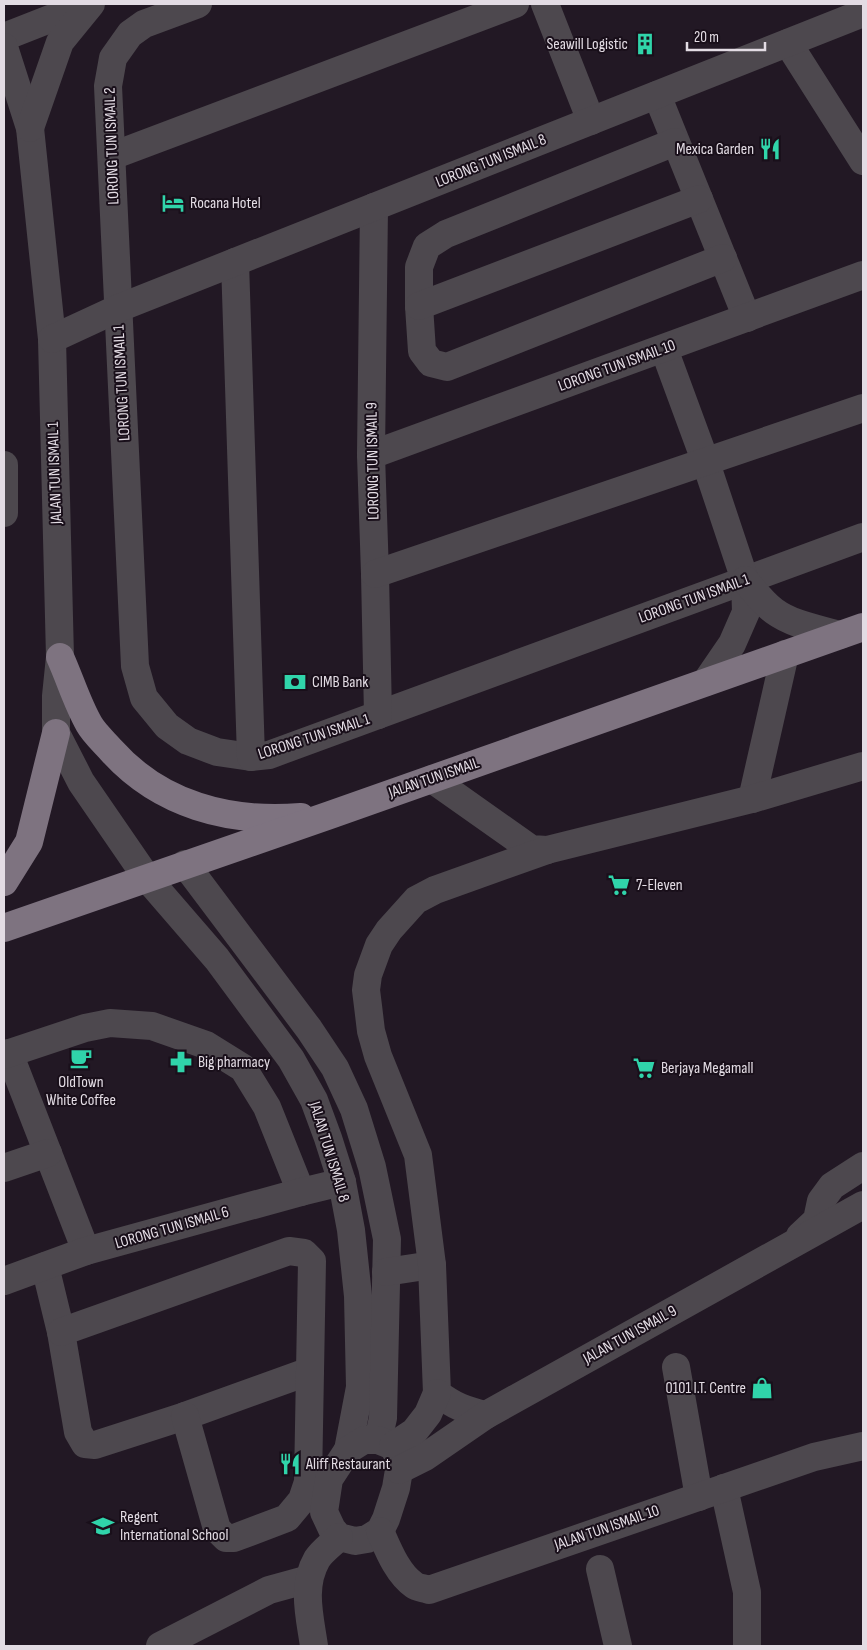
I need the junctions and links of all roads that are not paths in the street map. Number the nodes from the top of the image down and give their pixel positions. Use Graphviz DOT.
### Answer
graph roads {
  1 [pos="90,4"];
  2 [pos="198,4"];
  3 [pos="515,4"];
  4 [pos="544,4"];
  5 [pos="863,13"];
  6 [pos="4,37"];
  7 [pos="788,43"];
  8 [pos="4,47"];
  9 [pos="657,95"];
  10 [pos="4,104"];
  11 [pos="591,121"];
  12 [pos="30,128"];
  13 [pos="676,142"];
  14 [pos="112,156"];
  15 [pos="863,161"];
  16 [pos="699,200"];
  17 [pos="374,207"];
  18 [pos="723,258"];
  19 [pos="235,262"];
  20 [pos="863,275"];
  21 [pos="419,306"];
  22 [pos="119,308"];
  23 [pos="747,318"];
  24 [pos="52,339"];
  25 [pos="664,349"];
  26 [pos="863,408"];
  27 [pos="371,455"];
  28 [pos="706,463"];
  29 [pos="863,537"];
  30 [pos="375,574"];
  31 [pos="745,580"];
  32 [pos="852,631"];
  33 [pos="785,654"];
  34 [pos="60,657"];
  35 [pos="706,682"];
  36 [pos="378,715"];
  37 [pos="56,732"];
  38 [pos="251,757"];
  39 [pos="863,766"];
  40 [pos="432,779"];
  41 [pos="752,799"];
  42 [pos="330,815"];
  43 [pos="547,850"];
  44 [pos="185,864"];
  45 [pos="146,878"];
  46 [pos="4,882"];
  47 [pos="4,928"];
  48 [pos="6,1054"];
  49 [pos="48,1153"];
  50 [pos="863,1166"];
  51 [pos="4,1168"];
  52 [pos="342,1182"];
  53 [pos="301,1192"];
  54 [pos="863,1205"];
  55 [pos="787,1247"];
  56 [pos="86,1252"];
  57 [pos="46,1266"];
  58 [pos="432,1266"];
  59 [pos="386,1272"];
  60 [pos="4,1281"];
  61 [pos="62,1332"];
  62 [pos="676,1367"];
  63 [pos="310,1371"];
  64 [pos="437,1392"];
  65 [pos="486,1415"];
  66 [pos="185,1416"];
  67 [pos="863,1446"];
  68 [pos="348,1450"];
  69 [pos="390,1452"];
  70 [pos="318,1484"];
  71 [pos="712,1492"];
  72 [pos="380,1530"];
  73 [pos="339,1537"];
  74 [pos="600,1569"];
  75 [pos="309,1579"];
  76 [pos="160,1646"];
  77 [pos="314,1646"];
  78 [pos="618,1646"];
  79 [pos="747,1646"];
  1 -- 6 [label="street"];
  1 -- 12 [label="street"];
  2 -- 14 [label="street, LORONG TUN ISMAIL 2"];
  3 -- 14 [label="street"];
  4 -- 11 [label="street"];
  5 -- 7 [label="street, LORONG TUN ISMAIL 8"];
  7 -- 9 [label="street, LORONG TUN ISMAIL 8"];
  7 -- 15 [label="street"];
  8 -- 12 [label="street, JALAN TUN ISMAIL 1"];
  9 -- 11 [label="street, LORONG TUN ISMAIL 8"];
  9 -- 13 [label="street"];
  10 -- 12 [label="street"];
  11 -- 17 [label="street, LORONG TUN ISMAIL 8"];
  12 -- 24 [label="street, JALAN TUN ISMAIL 1"];
  13 -- 16 [label="street"];
  13 -- 21 [label="street"];
  14 -- 22 [label="street, LORONG TUN ISMAIL 2"];
  16 -- 18 [label="street"];
  16 -- 21 [label="street"];
  17 -- 19 [label="street, LORONG TUN ISMAIL 8"];
  17 -- 27 [label="street, LORONG TUN ISMAIL 9"];
  18 -- 21 [label="street"];
  18 -- 23 [label="street"];
  19 -- 22 [label="street, LORONG TUN ISMAIL 8"];
  19 -- 38 [label="street"];
  20 -- 23 [label="street, LORONG TUN ISMAIL 10"];
  22 -- 24 [label="street, LORONG TUN ISMAIL 8"];
  22 -- 38 [label="street, LORONG TUN ISMAIL 1"];
  23 -- 25 [label="street, LORONG TUN ISMAIL 10"];
  24 -- 34 [label="street, JALAN TUN ISMAIL 1"];
  25 -- 27 [label="street, LORONG TUN ISMAIL 10"];
  25 -- 28 [label="street"];
  26 -- 28 [label="street"];
  27 -- 30 [label="street, LORONG TUN ISMAIL 9"];
  28 -- 30 [label="street"];
  28 -- 31 [label="street"];
  29 -- 31 [label="street, LORONG TUN ISMAIL 1"];
  30 -- 36 [label="street, LORONG TUN ISMAIL 9"];
  31 -- 32 [label="street"];
  31 -- 35 [label="street"];
  31 -- 36 [label="street, LORONG TUN ISMAIL 1"];
  32 -- 33 [label="main road, JALAN TUN ISMAIL"];
  33 -- 35 [label="main road, JALAN TUN ISMAIL"];
  33 -- 41 [label="street"];
  34 -- 37 [label="street, JALAN TUN ISMAIL 1"];
  34 -- 42 [label="main road"];
  35 -- 40 [label="main road, JALAN TUN ISMAIL"];
  36 -- 38 [label="street, LORONG TUN ISMAIL 1"];
  37 -- 45 [label="street, JALAN TUN ISMAIL 1"];
  37 -- 46 [label="main road"];
  39 -- 41 [label="street"];
  40 -- 42 [label="main road, JALAN TUN ISMAIL"];
  40 -- 43 [label="street"];
  41 -- 43 [label="street"];
  42 -- 44 [label="main road, JALAN TUN ISMAIL"];
  43 -- 58 [label="street"];
  44 -- 45 [label="main road, JALAN TUN ISMAIL"];
  44 -- 59 [label="street, JALAN TUN ISMAIL 8"];
  45 -- 47 [label="main road, JALAN TUN ISMAIL"];
  45 -- 52 [label="street, JALAN TUN ISMAIL 8"];
  48 -- 49 [label="street"];
  48 -- 53 [label="street"];
  49 -- 51 [label="street"];
  49 -- 56 [label="street"];
  50 -- 55 [label="street"];
  52 -- 53 [label="street, LORONG TUN ISMAIL 6"];
  52 -- 68 [label="street, JALAN TUN ISMAIL 8"];
  53 -- 56 [label="street, LORONG TUN ISMAIL 6"];
  54 -- 55 [label="street, JALAN TUN ISMAIL 9"];
  55 -- 65 [label="street, JALAN TUN ISMAIL 9"];
  56 -- 57 [label="street, LORONG TUN ISMAIL 6"];
  57 -- 60 [label="street, LORONG TUN ISMAIL 6"];
  57 -- 61 [label="street"];
  58 -- 59 [label="street"];
  58 -- 64 [label="street"];
  59 -- 69 [label="street, JALAN TUN ISMAIL 8"];
  61 -- 63 [label="street"];
  61 -- 66 [label="street"];
  62 -- 71 [label="street"];
  63 -- 66 [label="street"];
  63 -- 70 [label="street"];
  64 -- 65 [label="street"];
  64 -- 69 [label="street"];
  65 -- 69 [label="street, JALAN TUN ISMAIL 9"];
  66 -- 70 [label="street"];
  67 -- 71 [label="street, JALAN TUN ISMAIL 10"];
  68 -- 69 [label="street"];
  68 -- 70 [label="street"];
  69 -- 72 [label="street"];
  70 -- 73 [label="street"];
  71 -- 72 [label="street, JALAN TUN ISMAIL 10"];
  71 -- 79 [label="street"];
  72 -- 73 [label="street"];
  73 -- 75 [label="street"];
  74 -- 78 [label="street"];
  75 -- 76 [label="street"];
  75 -- 77 [label="street"];
}
